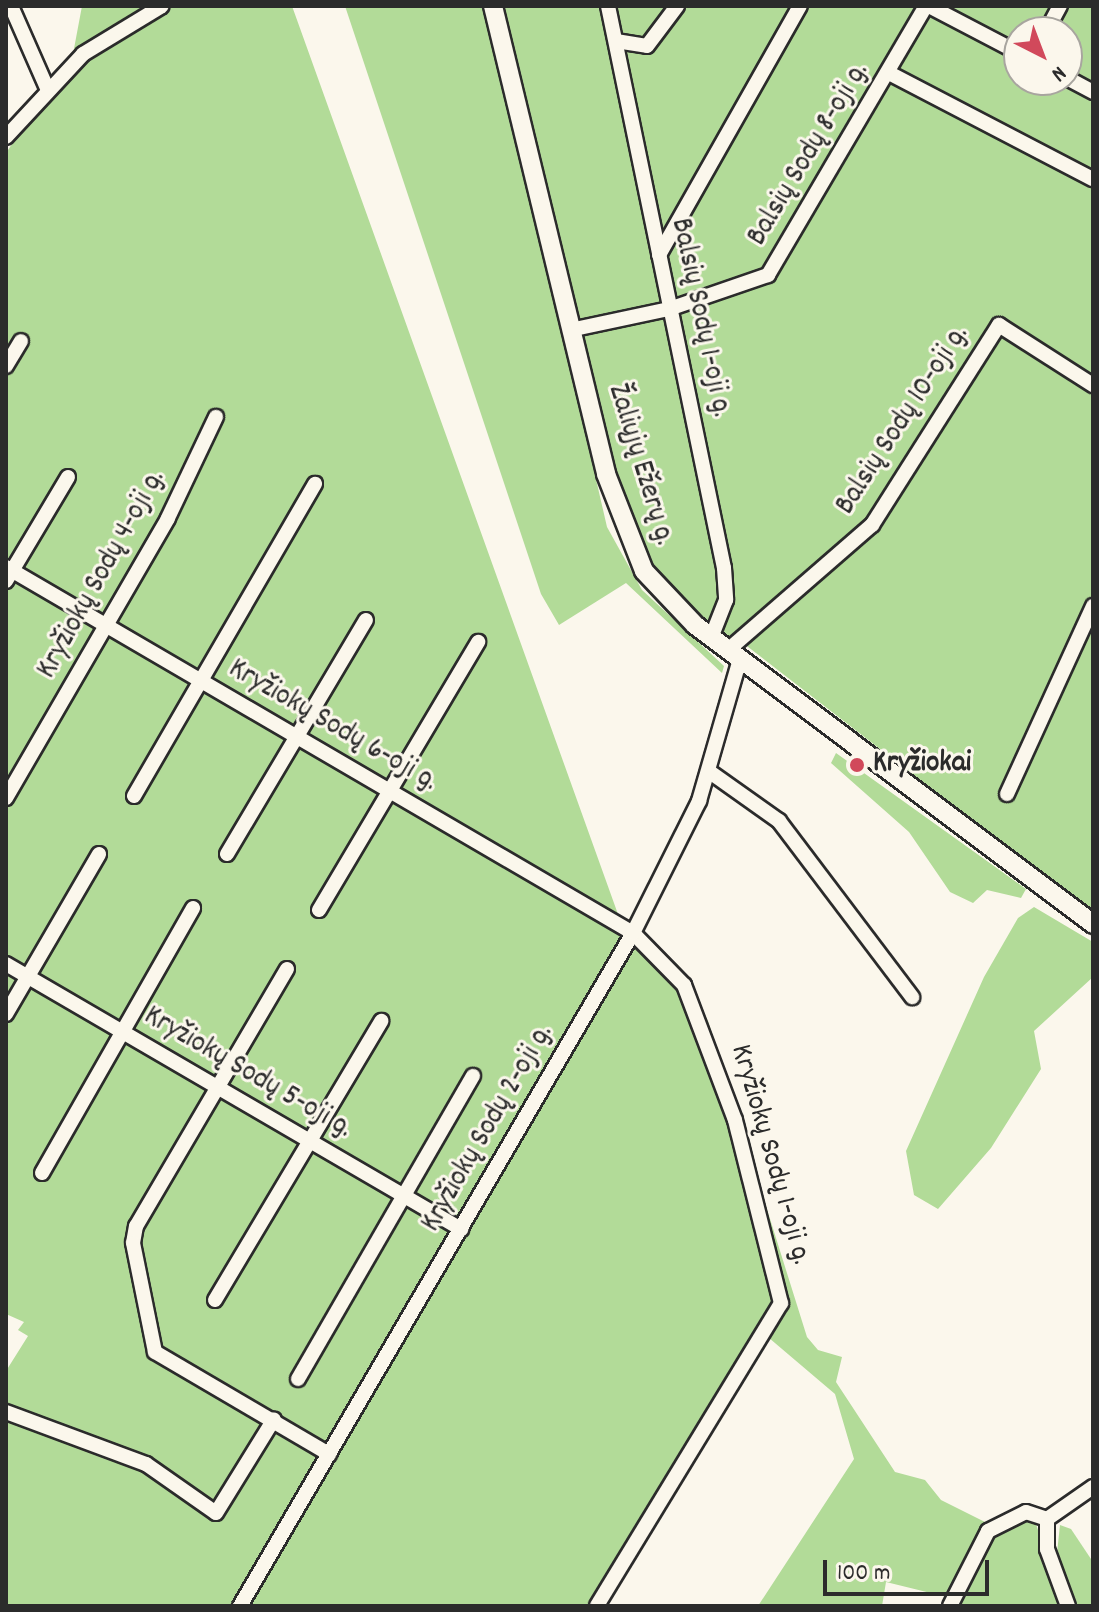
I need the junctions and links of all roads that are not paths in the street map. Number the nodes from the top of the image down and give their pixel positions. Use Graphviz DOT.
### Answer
graph roads {
  1 [pos="11,6"];
  2 [pos="162,6"];
  3 [pos="493,6"];
  4 [pos="608,6"];
  5 [pos="677,6"];
  6 [pos="800,6"];
  7 [pos="928,6"];
  8 [pos="12,27"];
  9 [pos="616,41"];
  10 [pos="1003,45"];
  11 [pos="889,73"];
  12 [pos="47,88"];
  13 [pos="6,137"];
  14 [pos="1093,179"];
  15 [pos="659,255"];
  16 [pos="669,309"];
  17 [pos="570,330"];
  18 [pos="21,341"];
  19 [pos="6,366"];
  20 [pos="1093,385"];
  21 [pos="216,417"];
  22 [pos="68,477"];
  23 [pos="315,484"];
  24 [pos="8,573"];
  25 [pos="1093,606"];
  26 [pos="366,620"];
  27 [pos="108,624"];
  28 [pos="711,638"];
  29 [pos="478,642"];
  30 [pos="734,655"];
  31 [pos="201,682"];
  32 [pos="296,735"];
  33 [pos="710,772"];
  34 [pos="391,791"];
  35 [pos="1007,794"];
  36 [pos="134,796"];
  37 [pos="6,798"];
  38 [pos="99,854"];
  39 [pos="227,854"];
  40 [pos="193,908"];
  41 [pos="319,910"];
  42 [pos="1093,924"];
  43 [pos="633,933"];
  44 [pos="6,964"];
  45 [pos="287,969"];
  46 [pos="27,976"];
  47 [pos="912,997"];
  48 [pos="6,1014"];
  49 [pos="381,1021"];
  50 [pos="123,1031"];
  51 [pos="473,1076"];
  52 [pos="217,1087"];
  53 [pos="310,1141"];
  54 [pos="42,1173"];
  55 [pos="403,1195"];
  56 [pos="461,1229"];
  57 [pos="215,1300"];
  58 [pos="298,1379"];
  59 [pos="6,1412"];
  60 [pos="274,1419"];
  61 [pos="329,1454"];
  62 [pos="1093,1487"];
  63 [pos="1047,1519"];
  64 [pos="240,1606"];
  65 [pos="597,1606"];
  66 [pos="950,1606"];
  67 [pos="1068,1606"];
  1 -- 8 [label="street"];
  2 -- 12 [label="street"];
  3 -- 17 [label="main road, Žaliųjų Ežerų g."];
  4 -- 9 [label="street, Balsių Sodų 1-oji g."];
  5 -- 9 [label="street"];
  6 -- 15 [label="street"];
  7 -- 10 [label="street"];
  7 -- 11 [label="street, Balsių Sodų 8-oji g."];
  8 -- 12 [label="street"];
  9 -- 15 [label="street, Balsių Sodų 1-oji g."];
  11 -- 14 [label="street"];
  11 -- 16 [label="street, Balsių Sodų 8-oji g."];
  12 -- 13 [label="street"];
  15 -- 16 [label="street, Balsių Sodų 1-oji g."];
  16 -- 17 [label="street, Balsių Sodų 8-oji g."];
  16 -- 28 [label="street, Balsių Sodų 1-oji g."];
  17 -- 28 [label="main road, Žaliųjų Ežerų g."];
  18 -- 19 [label="street"];
  20 -- 30 [label="street, Balsių Sodų 10-oji g."];
  21 -- 27 [label="street, Kryžiokų Sodų 4-oji g."];
  22 -- 24 [label="street"];
  23 -- 31 [label="street"];
  24 -- 27 [label="street, Kryžiokų Sodų 6-oji g."];
  25 -- 35 [label="street"];
  26 -- 32 [label="street"];
  27 -- 31 [label="street, Kryžiokų Sodų 6-oji g."];
  27 -- 37 [label="street, Kryžiokų Sodų 4-oji g."];
  28 -- 30 [label="main road, Žaliųjų Ežerų g."];
  29 -- 34 [label="street"];
  30 -- 33 [label="street, Kryžiokų Sodų 2-oji g."];
  30 -- 42 [label="main road, Žaliųjų Ežerų g."];
  31 -- 32 [label="street, Kryžiokų Sodų 6-oji g."];
  31 -- 36 [label="street"];
  32 -- 34 [label="street, Kryžiokų Sodų 6-oji g."];
  32 -- 39 [label="street"];
  33 -- 43 [label="street, Kryžiokų Sodų 2-oji g."];
  33 -- 47 [label="street"];
  34 -- 41 [label="street"];
  34 -- 43 [label="street, Kryžiokų Sodų 6-oji g."];
  38 -- 46 [label="street"];
  40 -- 50 [label="street"];
  43 -- 56 [label="street, Kryžiokų Sodų 2-oji g."];
  43 -- 65 [label="street, Kryžiokų Sodų 1-oji g."];
  44 -- 46 [label="street, Kryžiokų Sodų 5-oji g."];
  45 -- 52 [label="street"];
  46 -- 48 [label="street"];
  46 -- 50 [label="street, Kryžiokų Sodų 5-oji g."];
  49 -- 53 [label="street"];
  50 -- 52 [label="street, Kryžiokų Sodų 5-oji g."];
  50 -- 54 [label="street"];
  51 -- 55 [label="street"];
  52 -- 53 [label="street, Kryžiokų Sodų 5-oji g."];
  52 -- 60 [label="street"];
  53 -- 55 [label="street, Kryžiokų Sodų 5-oji g."];
  53 -- 57 [label="street"];
  55 -- 56 [label="street, Kryžiokų Sodų 5-oji g."];
  55 -- 58 [label="street"];
  56 -- 61 [label="street, Kryžiokų Sodų 2-oji g."];
  59 -- 60 [label="street"];
  60 -- 61 [label="street"];
  61 -- 64 [label="street, Kryžiokų Sodų 2-oji g."];
  62 -- 63 [label="street"];
  63 -- 66 [label="street"];
  63 -- 67 [label="street"];
}
